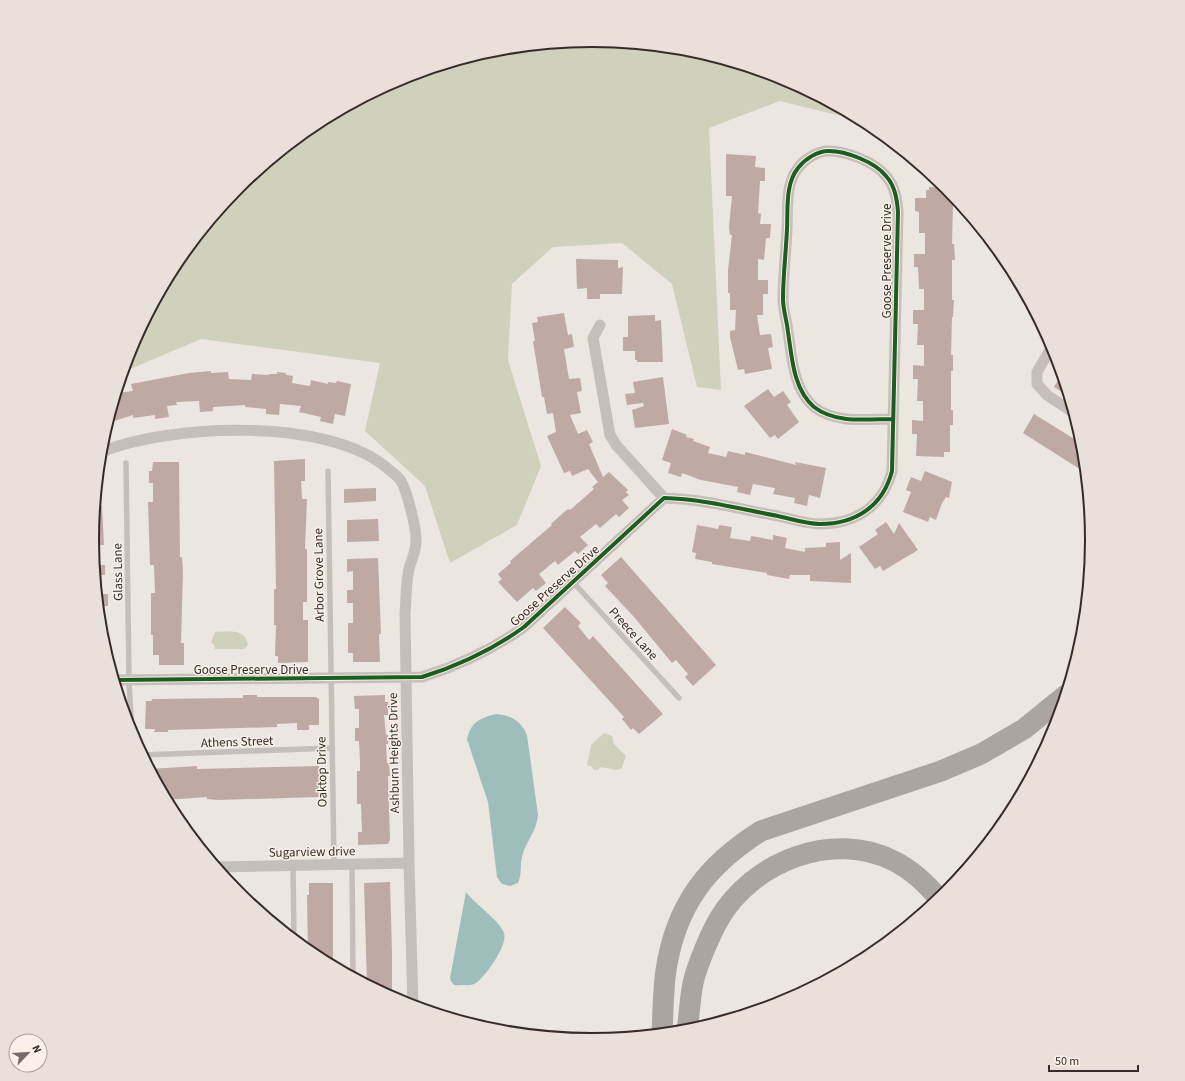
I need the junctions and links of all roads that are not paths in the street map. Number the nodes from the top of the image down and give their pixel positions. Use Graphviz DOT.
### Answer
graph roads {
  1 [pos="600,325"];
  2 [pos="1048,353"];
  3 [pos="1068,408"];
  4 [pos="893,419"];
  5 [pos="107,450"];
  6 [pos="126,463"];
  7 [pos="328,471"];
  8 [pos="664,498"];
  9 [pos="574,582"];
  10 [pos="406,677"];
  11 [pos="331,678"];
  12 [pos="119,680"];
  13 [pos="129,680"];
  14 [pos="679,698"];
  15 [pos="1059,700"];
  16 [pos="131,713"];
  17 [pos="332,748"];
  18 [pos="148,755"];
  19 [pos="409,863"];
  20 [pos="334,865"];
  21 [pos="352,865"];
  22 [pos="293,866"];
  23 [pos="223,868"];
  24 [pos="935,895"];
  25 [pos="294,933"];
  26 [pos="353,972"];
  27 [pos="414,1000"];
  28 [pos="688,1025"];
  29 [pos="662,1029"];
  1 -- 8 [label="street"];
  2 -- 3 [label="street"];
  4 -- 4 [label="street, Goose Preserve Drive"];
  4 -- 8 [label="street, Goose Preserve Drive"];
  5 -- 10 [label="street, Ashburn Heights Drive"];
  6 -- 13 [label="lane, Glass Lane"];
  7 -- 11 [label="lane, Arbor Grove Lane"];
  8 -- 9 [label="street, Goose Preserve Drive"];
  9 -- 10 [label="street, Goose Preserve Drive"];
  9 -- 14 [label="lane, Preece Lane"];
  10 -- 11 [label="street, Goose Preserve Drive"];
  10 -- 19 [label="street, Ashburn Heights Drive"];
  11 -- 13 [label="street, Goose Preserve Drive"];
  11 -- 17 [label="lane, Oaktop Drive"];
  12 -- 13 [label="street, Goose Preserve Drive"];
  13 -- 16 [label="lane, Glass Lane"];
  15 -- 29 [label="highway"];
  17 -- 18 [label="lane, Athens Street"];
  17 -- 20 [label="lane, Oaktop Drive"];
  19 -- 21 [label="street, Sugarview drive"];
  19 -- 27 [label="street, Ashburn Heights Drive"];
  20 -- 21 [label="street, Sugarview drive"];
  20 -- 22 [label="street, Sugarview drive"];
  21 -- 26 [label="lane"];
  22 -- 23 [label="street, Sugarview drive"];
  22 -- 25 [label="lane"];
  24 -- 28 [label="highway"];
}
